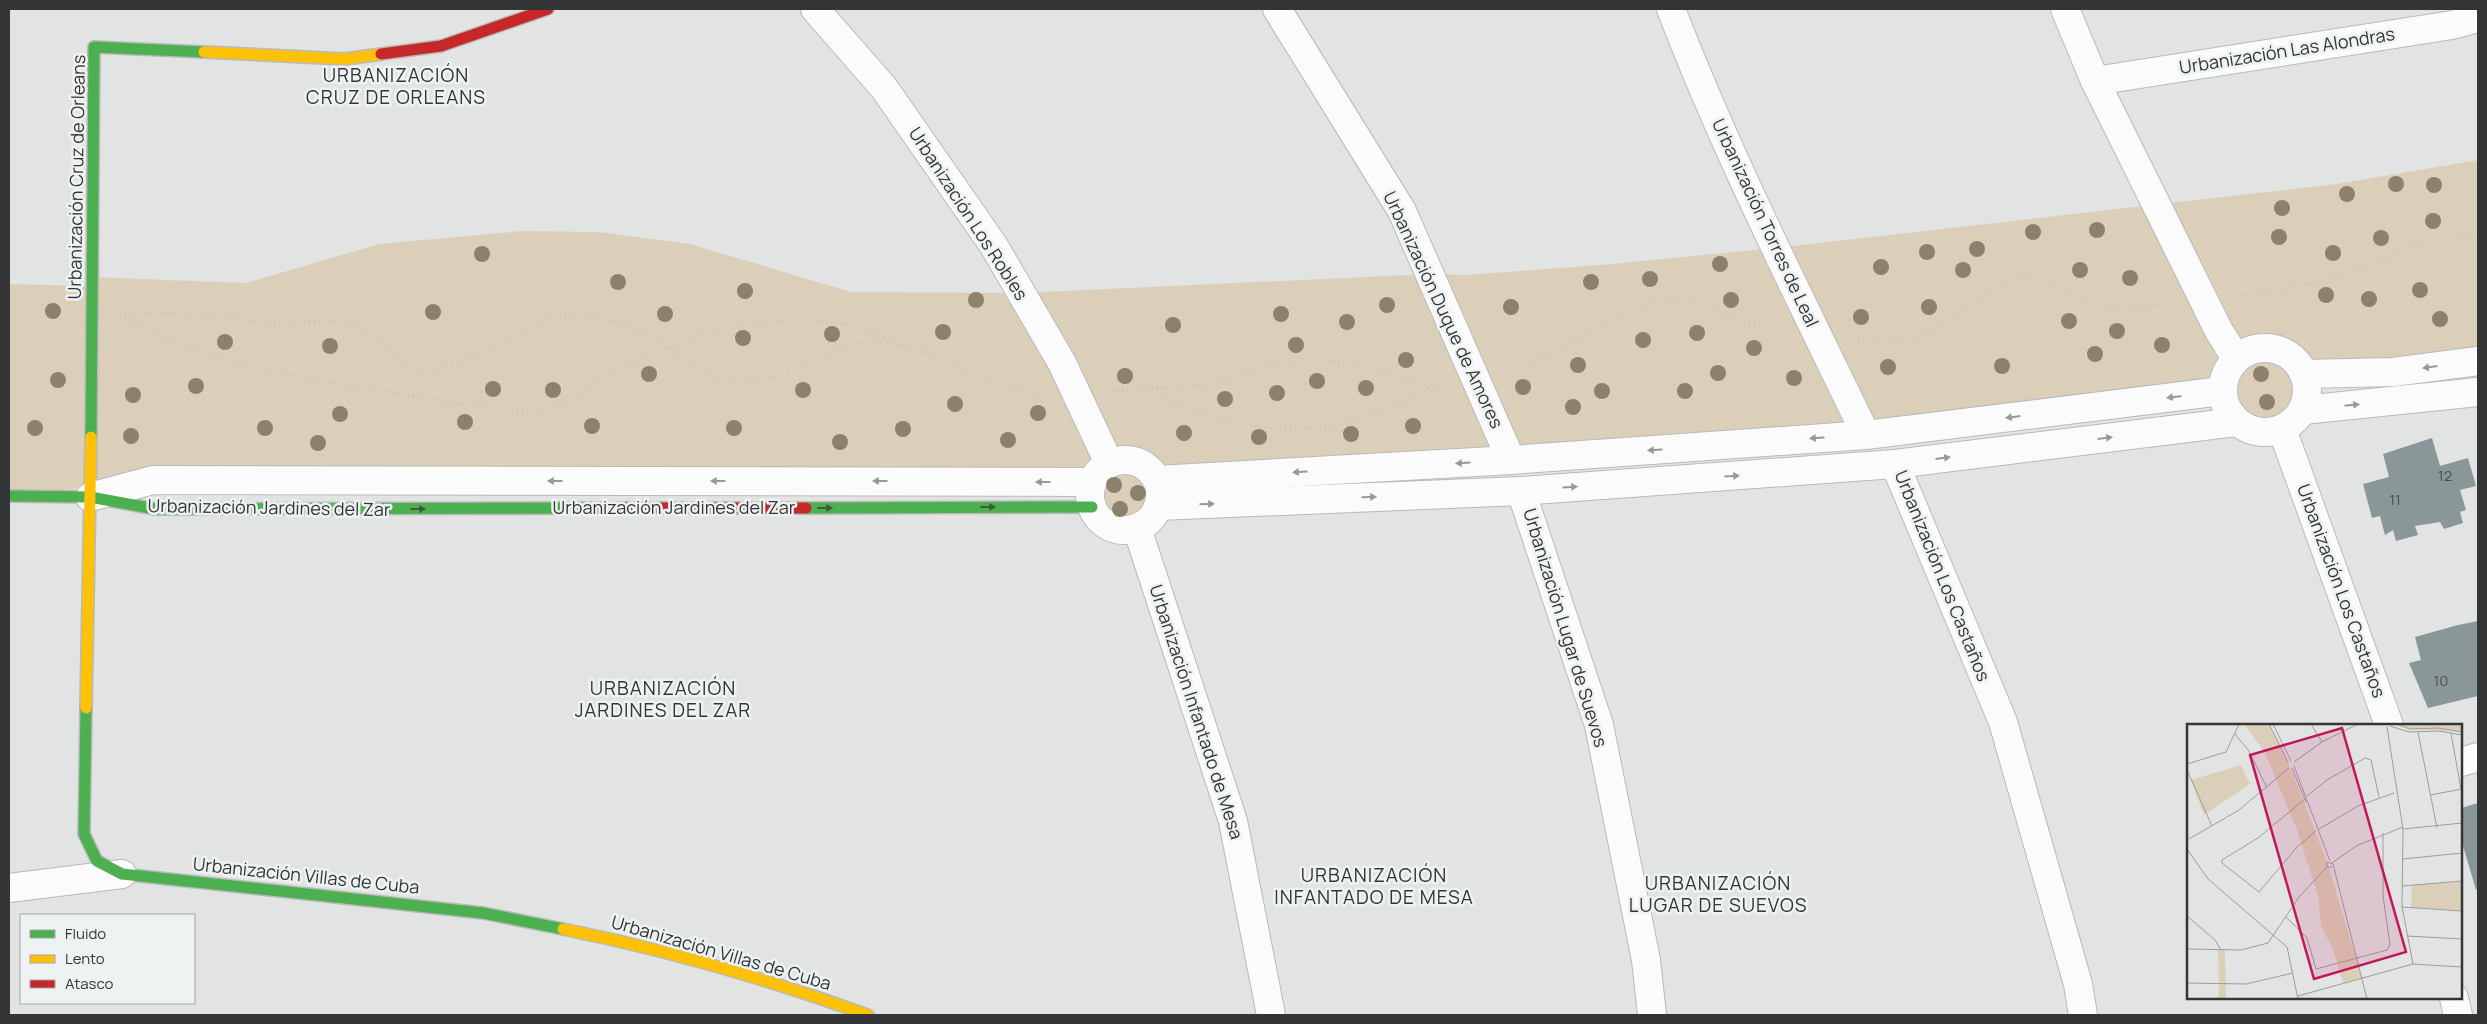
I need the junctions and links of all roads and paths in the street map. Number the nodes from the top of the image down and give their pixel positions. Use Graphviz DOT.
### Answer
graph roads {
  1 [pos="548,9"];
  2 [pos="815,9"];
  3 [pos="1277,9"];
  4 [pos="1672,9"];
  5 [pos="2065,9"];
  6 [pos="2478,18"];
  7 [pos="2095,81"];
  8 [pos="2478,238"];
  9 [pos="2204,300"];
  10 [pos="1817,334"];
  11 [pos="669,348"];
  12 [pos="906,348"];
  13 [pos="2236,358"];
  14 [pos="2478,361"];
  15 [pos="2304,374"];
  16 [pos="1475,376"];
  17 [pos="1436,384"];
  18 [pos="1143,390"];
  19 [pos="2222,391"];
  20 [pos="2478,392"];
  21 [pos="1076,393"];
  22 [pos="2303,410"];
  23 [pos="2236,422"];
  24 [pos="2282,429"];
  25 [pos="1866,435"];
  26 [pos="1511,460"];
  27 [pos="1895,464"];
  28 [pos="1098,484"];
  29 [pos="1522,491"];
  30 [pos="1158,493"];
  31 [pos="9,496"];
  32 [pos="90,497"];
  33 [pos="1137,528"];
  34 [pos="2389,724"];
  35 [pos="2478,757"];
  36 [pos="2462,762"];
  37 [pos="122,874"];
  38 [pos="9,888"];
  39 [pos="2454,999"];
  40 [pos="868,1015"];
  41 [pos="1271,1015"];
  42 [pos="1652,1015"];
  43 [pos="2083,1015"];
  44 [pos="2458,1015"];
  1 -- 32 [label="street, Urbanización Cruz de Orleans"];
  2 -- 21 [label="street, Urbanización Los Robles"];
  3 -- 16 [label="street, Urbanización Duque de Amores"];
  4 -- 10 [label="street, Urbanización Torres de Leal"];
  5 -- 7 [label="street"];
  6 -- 7 [label="street, Urbanización Las Alondras"];
  7 -- 9 [label="street"];
  8 -- 9 [label="path"];
  9 -- 10 [label="path"];
  9 -- 13 [label="street"];
  10 -- 16 [label="path"];
  10 -- 25 [label="street, Urbanización Torres de Leal"];
  11 -- 11 [label="path"];
  11 -- 12 [label="path"];
  11 -- 12 [label="path"];
  12 -- 21 [label="path"];
  13 -- 15 [label="street"];
  13 -- 19 [label="street"];
  14 -- 15 [label="street, one-way"];
  15 -- 22 [label="street"];
  16 -- 17 [label="path"];
  16 -- 26 [label="street, Urbanización Duque de Amores"];
  17 -- 18 [label="path"];
  17 -- 18 [label="path"];
  18 -- 21 [label="path"];
  19 -- 23 [label="street"];
  19 -- 25 [label="street, one-way"];
  22 -- 20 [label="street, one-way"];
  21 -- 28 [label="street, Urbanización Los Robles"];
  22 -- 24 [label="street"];
  23 -- 24 [label="street"];
  27 -- 23 [label="street, Urbanización Los Castaños, one-way"];
  24 -- 34 [label="street, Urbanización Los Castaños"];
  25 -- 26 [label="street, one-way"];
  26 -- 30 [label="street, one-way"];
  29 -- 27 [label="street, Urbanización Lugar de Suevos, one-way"];
  27 -- 43 [label="street, Urbanización Los Castaños"];
  28 -- 30 [label="street"];
  28 -- 32 [label="street, Urbanización Jardines del Zar"];
  28 -- 33 [label="street"];
  30 -- 29 [label="street, one-way"];
  29 -- 42 [label="street, Urbanización Lugar de Suevos"];
  30 -- 33 [label="street"];
  31 -- 32 [label="street"];
  32 -- 37 [label="street, Urbanización Villas de Cuba"];
  33 -- 41 [label="street, Urbanización Infantado de Mesa"];
  35 -- 36 [label="street"];
  37 -- 38 [label="street"];
  37 -- 40 [label="street, Urbanización Villas de Cuba"];
  39 -- 44 [label="street"];
}
